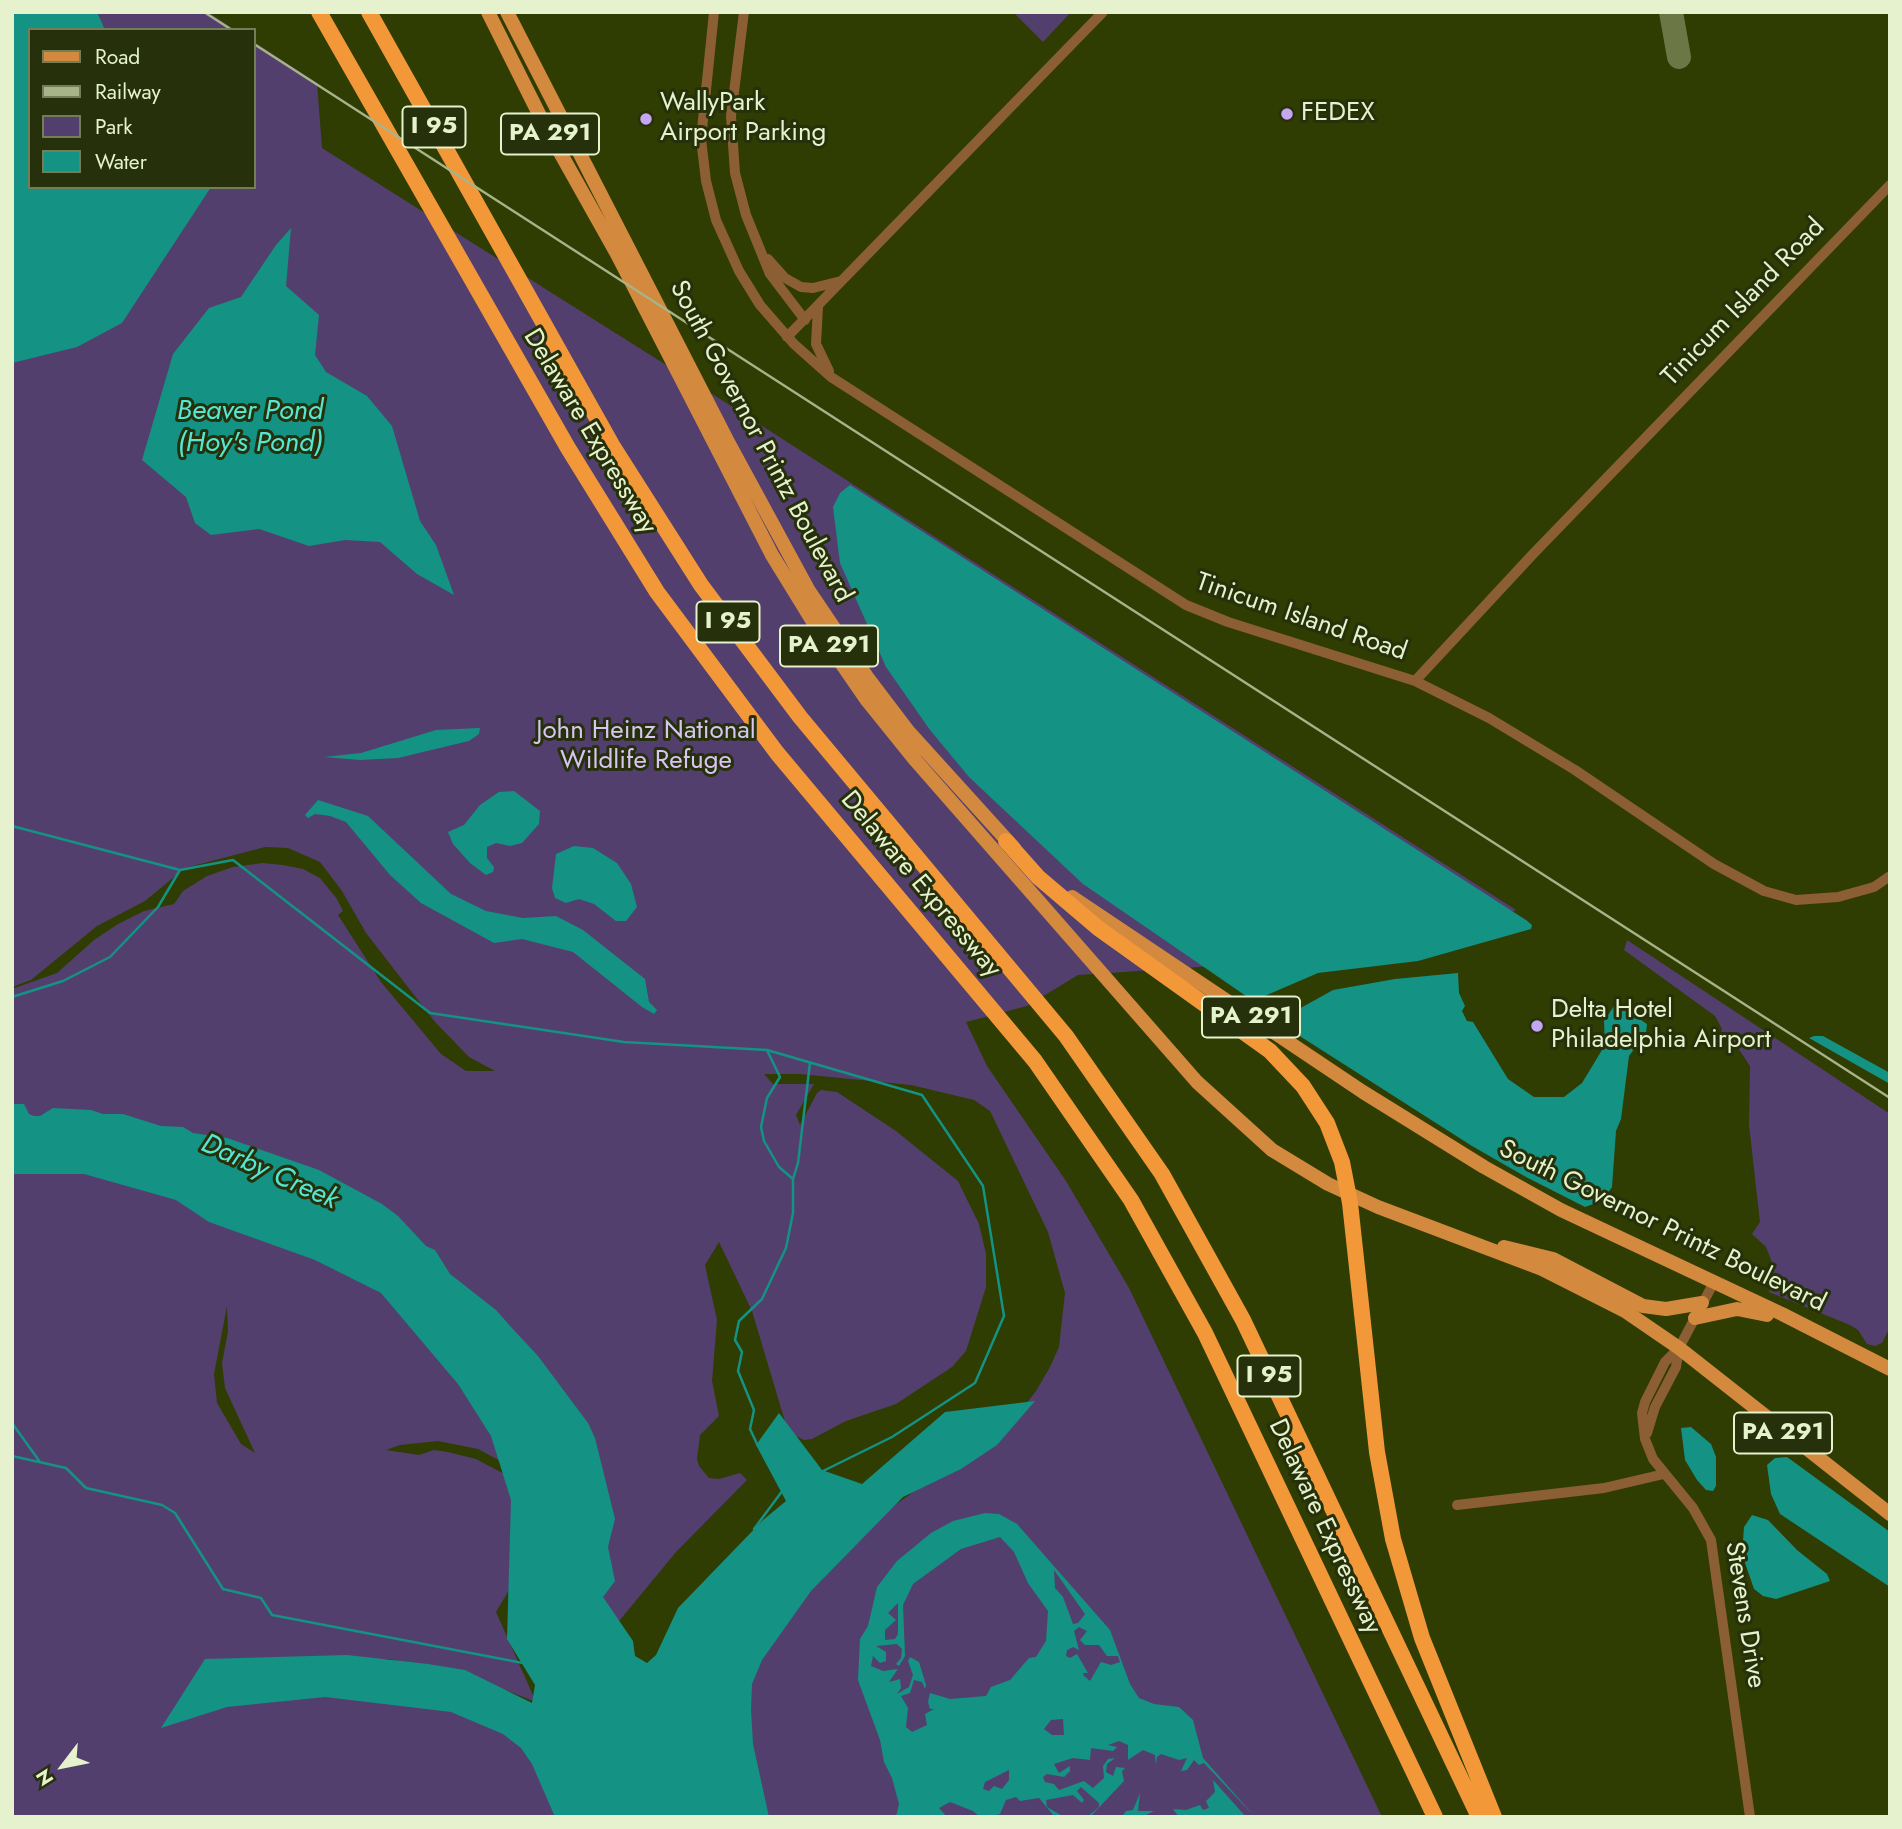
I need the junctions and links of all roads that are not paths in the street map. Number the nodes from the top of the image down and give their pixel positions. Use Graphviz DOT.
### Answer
graph roads {
  1 [pos="319,12"];
  2 [pos="369,12"];
  3 [pos="488,12"];
  4 [pos="507,12"];
  5 [pos="714,12"];
  6 [pos="744,12"];
  7 [pos="1102,12"];
  8 [pos="1890,185"];
  9 [pos="760,248"];
  10 [pos="842,281"];
  11 [pos="818,307"];
  12 [pos="804,320"];
  13 [pos="787,337"];
  14 [pos="831,377"];
  15 [pos="1415,681"];
  16 [pos="1006,841"];
  17 [pos="1890,876"];
  18 [pos="1468,1241"];
  19 [pos="1714,1282"];
  20 [pos="1702,1303"];
  21 [pos="1695,1318"];
  22 [pos="1805,1326"];
  23 [pos="1679,1349"];
  24 [pos="1890,1369"];
  25 [pos="1664,1474"];
  26 [pos="1457,1505"];
  27 [pos="1890,1514"];
  28 [pos="1435,1817"];
  29 [pos="1479,1817"];
  30 [pos="1494,1817"];
  31 [pos="1750,1817"];
  1 -- 28 [label="highway, Delaware Expressway / I 95"];
  2 -- 29 [label="highway, Delaware Expressway / I 95"];
  3 -- 18 [label="main road, South Governor Printz Boulevard / PA 291"];
  4 -- 16 [label="main road, South Governor Printz Boulevard / PA 291"];
  5 -- 13 [label="street, Tinicum Island Road"];
  6 -- 9 [label="street"];
  7 -- 10 [label="street"];
  8 -- 15 [label="street, Tinicum Island Road"];
  9 -- 10 [label="street"];
  9 -- 12 [label="street"];
  10 -- 11 [label="street"];
  11 -- 12 [label="street"];
  11 -- 14 [label="street"];
  12 -- 13 [label="street"];
  13 -- 14 [label="street, Tinicum Island Road"];
  14 -- 15 [label="street, Tinicum Island Road"];
  15 -- 17 [label="street"];
  16 -- 19 [label="main road, South Governor Printz Boulevard / PA 291"];
  16 -- 30 [label="highway"];
  18 -- 20 [label="main road"];
  18 -- 23 [label="main road, PA 291"];
  19 -- 20 [label="street, Stevens Drive"];
  19 -- 22 [label="main road, South Governor Printz Boulevard / PA 291"];
  20 -- 21 [label="street, Stevens Drive"];
  21 -- 22 [label="main road"];
  21 -- 23 [label="street, Stevens Drive"];
  22 -- 24 [label="main road, South Governor Printz Boulevard / PA 291"];
  23 -- 25 [label="street, Stevens Drive"];
  23 -- 27 [label="main road, PA 291"];
  25 -- 26 [label="street"];
  25 -- 31 [label="street, Stevens Drive"];
}
